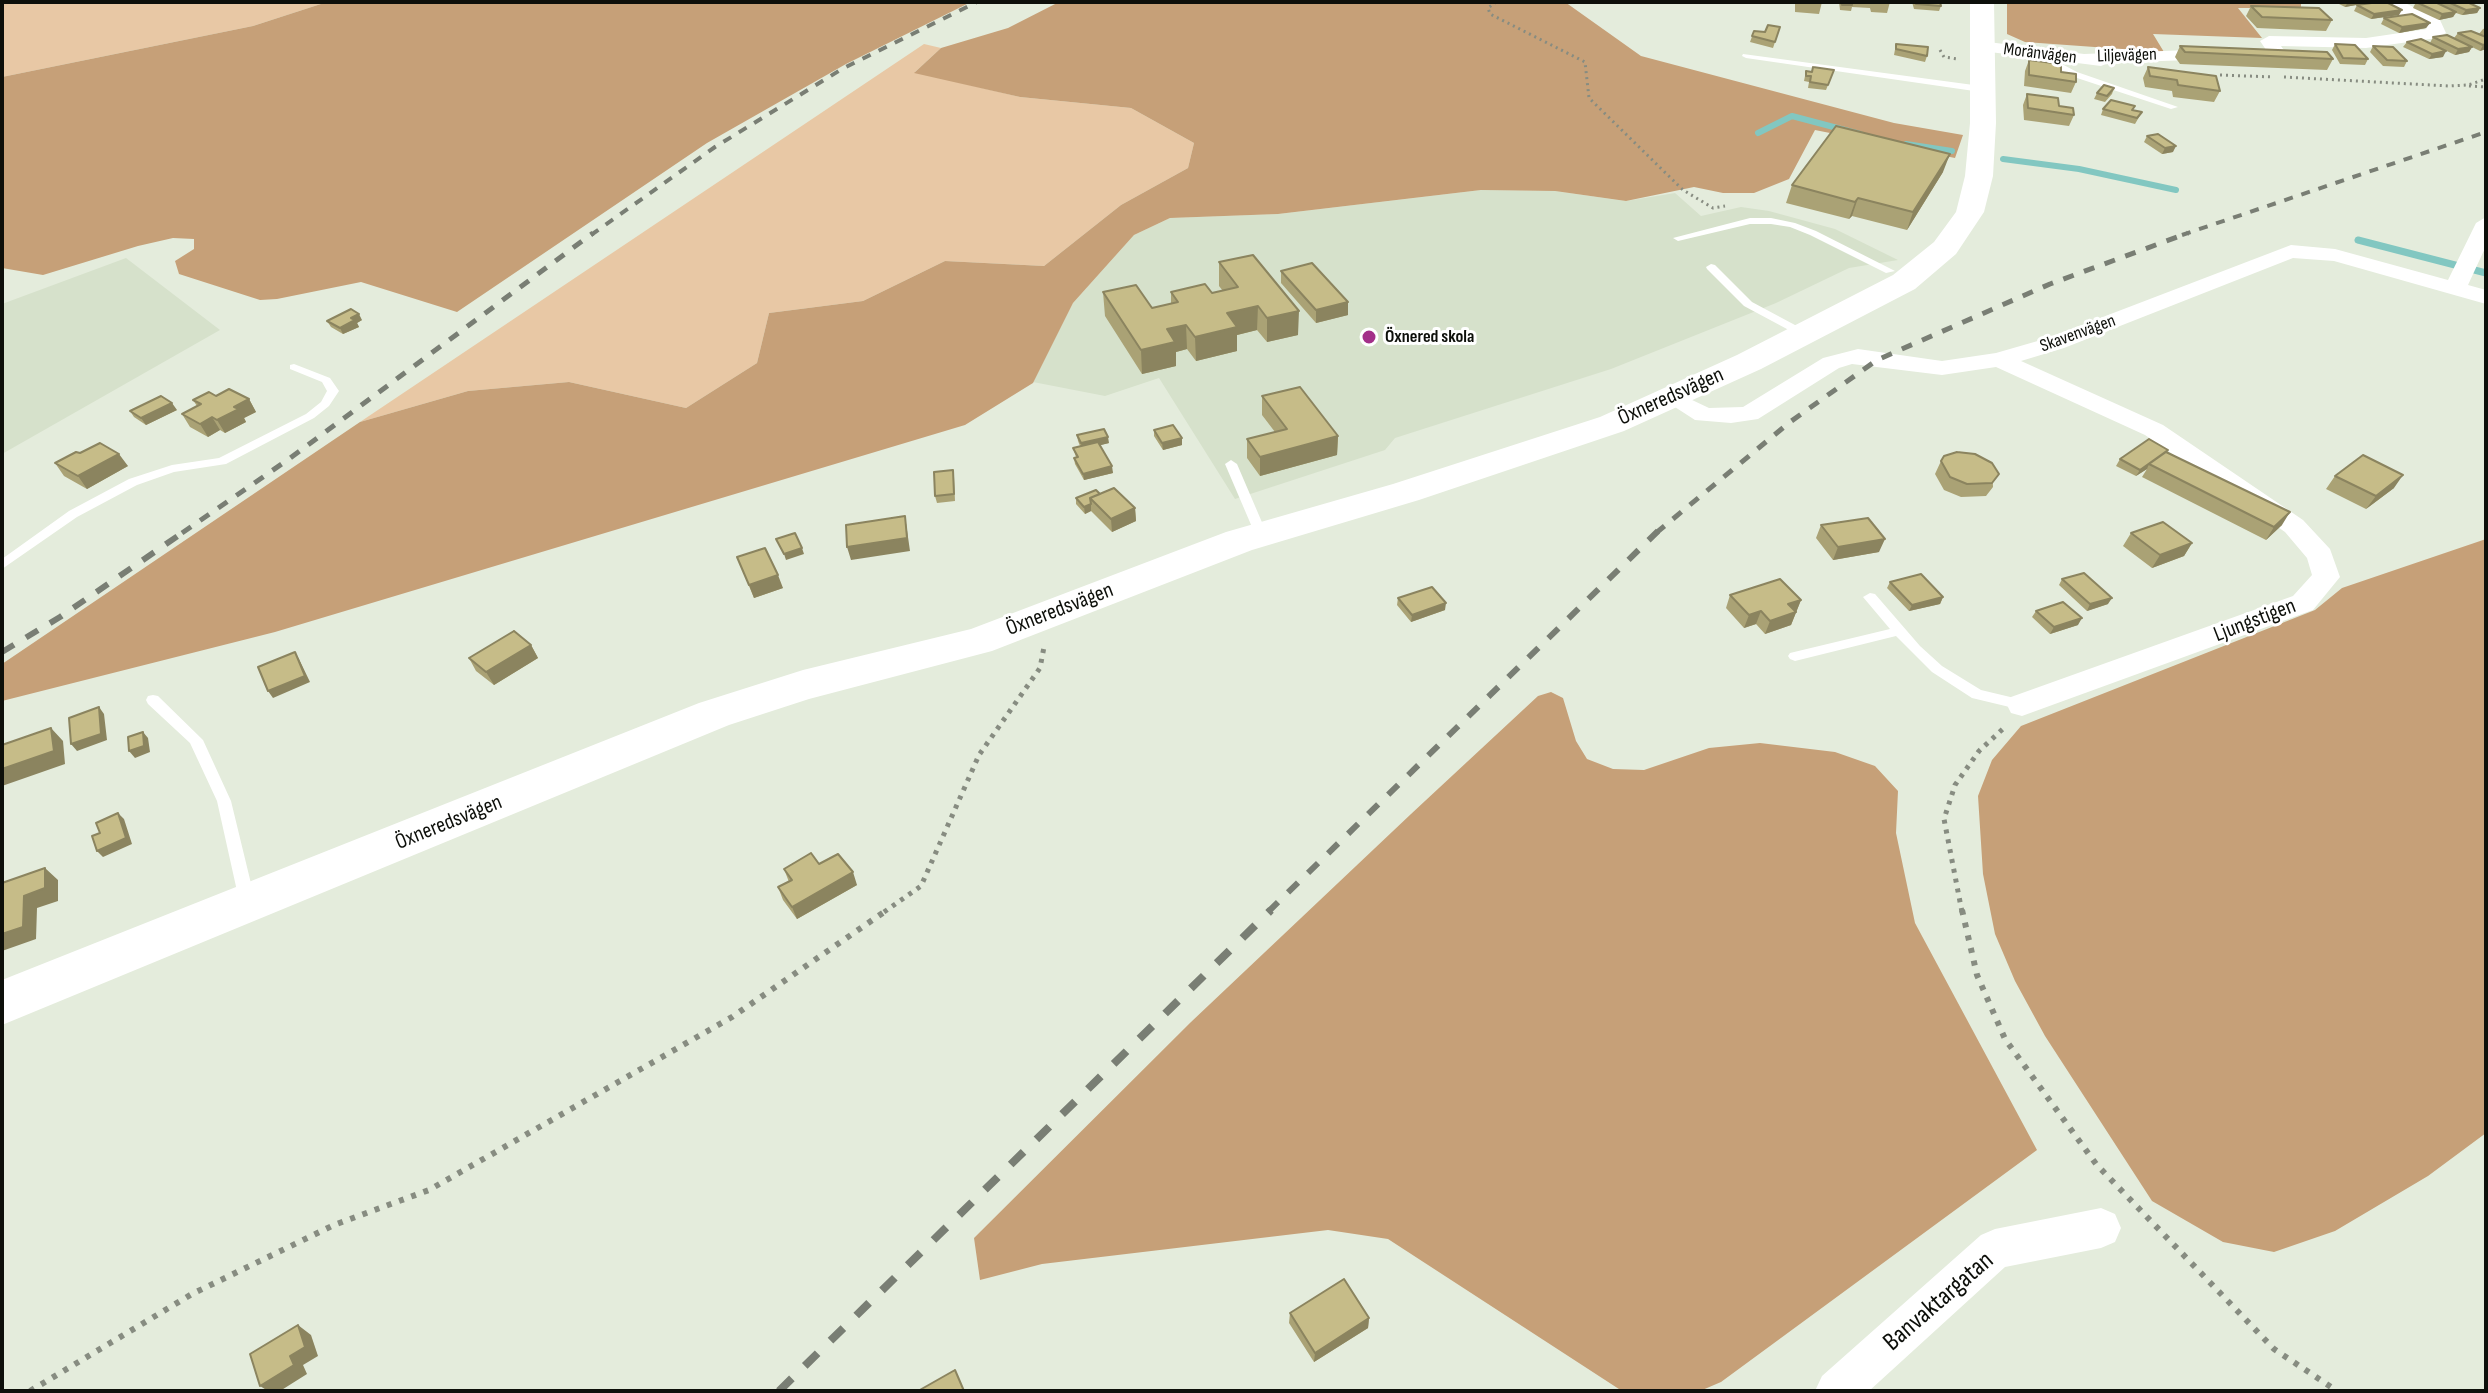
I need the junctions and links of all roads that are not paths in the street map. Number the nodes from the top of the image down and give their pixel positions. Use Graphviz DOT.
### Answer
graph roads {
  1 [pos="1975,2"];
  2 [pos="1982,2"];
  3 [pos="2398,2"];
  4 [pos="2418,2"];
  5 [pos="1980,46"];
  6 [pos="2054,55"];
  7 [pos="1746,56"];
  8 [pos="2279,56"];
  9 [pos="2316,58"];
  10 [pos="2082,59"];
  11 [pos="2195,73"];
  12 [pos="1981,89"];
  13 [pos="2174,107"];
  14 [pos="2486,223"];
  15 [pos="1678,238"];
  16 [pos="1711,267"];
  17 [pos="1890,271"];
  18 [pos="2457,284"];
  19 [pos="2486,297"];
  20 [pos="1804,334"];
  21 [pos="1999,360"];
  22 [pos="294,367"];
  23 [pos="1673,398"];
  24 [pos="1231,464"];
  25 [pos="1261,534"];
  26 [pos="2,565"];
  27 [pos="1870,597"];
  28 [pos="1899,631"];
  29 [pos="1795,656"];
  30 [pos="153,700"];
  31 [pos="2022,705"];
  32 [pos="248,905"];
  33 [pos="2,1003"];
  34 [pos="2101,1228"];
  35 [pos="1837,1391"];
  1 -- 2 [label="lane, Öxneredsvägen"];
  2 -- 5 [label="street, Öxneredsvägen"];
  3 -- 4 [label="lane"];
  3 -- 8 [label="street"];
  5 -- 6 [label="street, Moränvägen"];
  5 -- 12 [label="street, Öxneredsvägen"];
  6 -- 10 [label="street, Moränvägen"];
  6 -- 13 [label="lane"];
  7 -- 12 [label="lane"];
  8 -- 9 [label="street, Liljevägen"];
  8 -- 10 [label="street, Liljevägen"];
  10 -- 11 [label="street, Moränvägen"];
  12 -- 20 [label="street, Öxneredsvägen"];
  14 -- 18 [label="street"];
  15 -- 17 [label="lane"];
  16 -- 20 [label="lane"];
  18 -- 19 [label="street, Skavenvägen"];
  18 -- 21 [label="street, Skavenvägen"];
  20 -- 23 [label="street, Öxneredsvägen"];
  21 -- 23 [label="street, Skavenvägen"];
  21 -- 31 [label="street, Ljungstigen"];
  22 -- 26 [label="lane"];
  23 -- 25 [label="street, Öxneredsvägen"];
  24 -- 25 [label="lane"];
  25 -- 32 [label="street, Öxneredsvägen"];
  27 -- 28 [label="lane"];
  28 -- 29 [label="lane"];
  28 -- 31 [label="lane"];
  30 -- 32 [label="lane"];
  32 -- 33 [label="street, Öxneredsvägen"];
  34 -- 35 [label="street, Banvaktargatan"];
}
